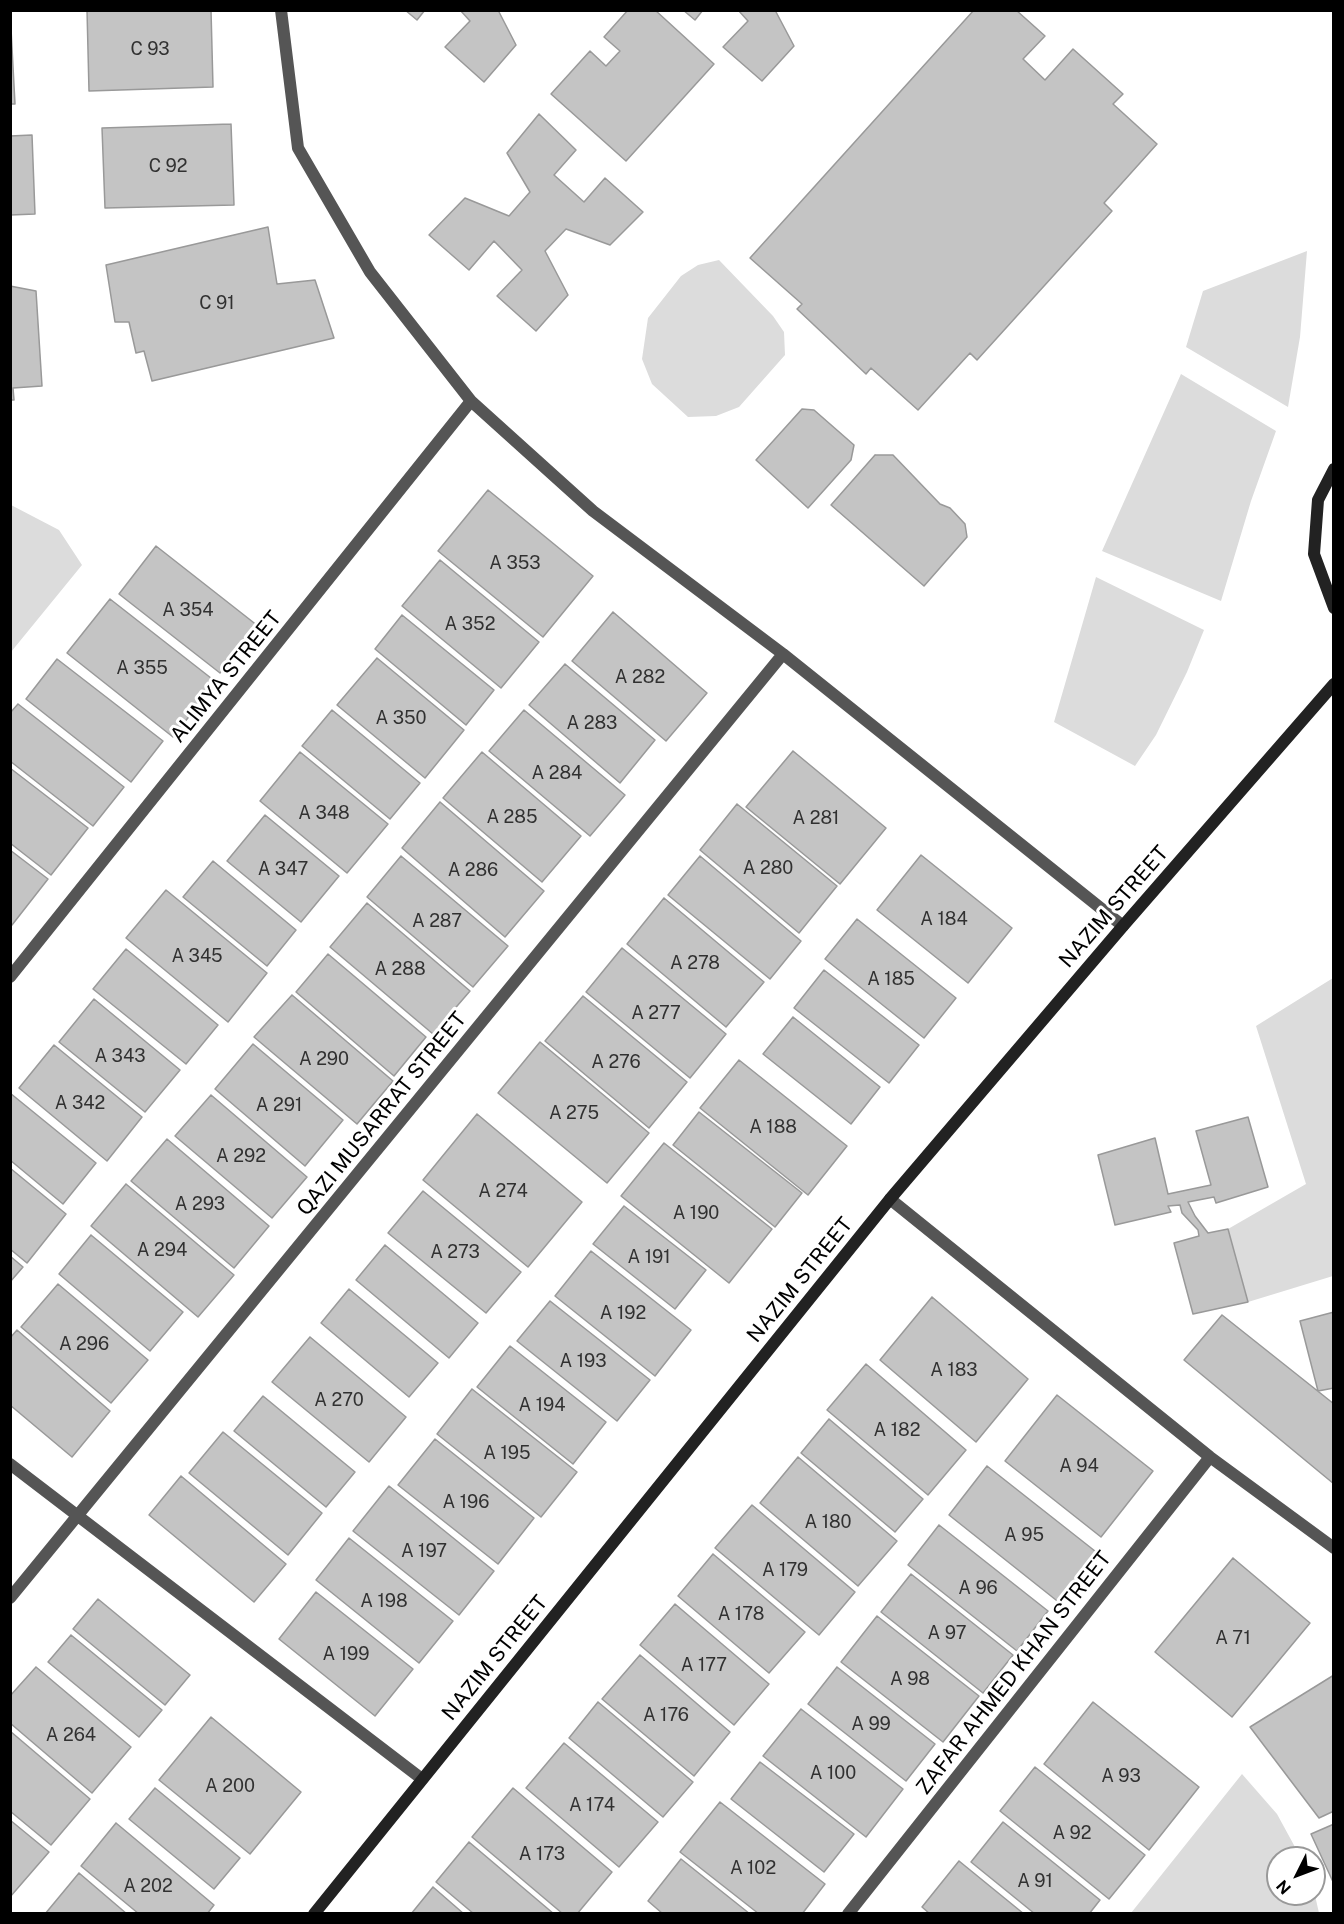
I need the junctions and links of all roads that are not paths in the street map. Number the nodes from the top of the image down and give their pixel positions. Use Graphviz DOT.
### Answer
graph roads {
  1 [pos="281,10"];
  2 [pos="471,401"];
  3 [pos="1334,469"];
  4 [pos="1334,608"];
  5 [pos="783,654"];
  6 [pos="1334,684"];
  7 [pos="1123,926"];
  8 [pos="10,977"];
  9 [pos="890,1199"];
  10 [pos="1210,1457"];
  11 [pos="10,1464"];
  12 [pos="77,1517"];
  13 [pos="1334,1548"];
  14 [pos="10,1598"];
  15 [pos="422,1779"];
  16 [pos="314,1914"];
  17 [pos="848,1914"];
  1 -- 2 [label="street"];
  2 -- 5 [label="street"];
  2 -- 8 [label="street, ALIMYA STREET"];
  3 -- 4 [label="street"];
  5 -- 7 [label="street"];
  5 -- 12 [label="street, QAZI MUSARRAT STREET"];
  6 -- 7 [label="street, NAZIM STREET"];
  7 -- 9 [label="street, NAZIM STREET"];
  9 -- 10 [label="street"];
  9 -- 15 [label="street, NAZIM STREET"];
  10 -- 13 [label="street"];
  10 -- 17 [label="street, ZAFAR AHMED KHAN STREET"];
  11 -- 12 [label="street"];
  12 -- 14 [label="street, QAZI MUSARRAT STREET"];
  12 -- 15 [label="street"];
  15 -- 16 [label="street, NAZIM STREET"];
}
